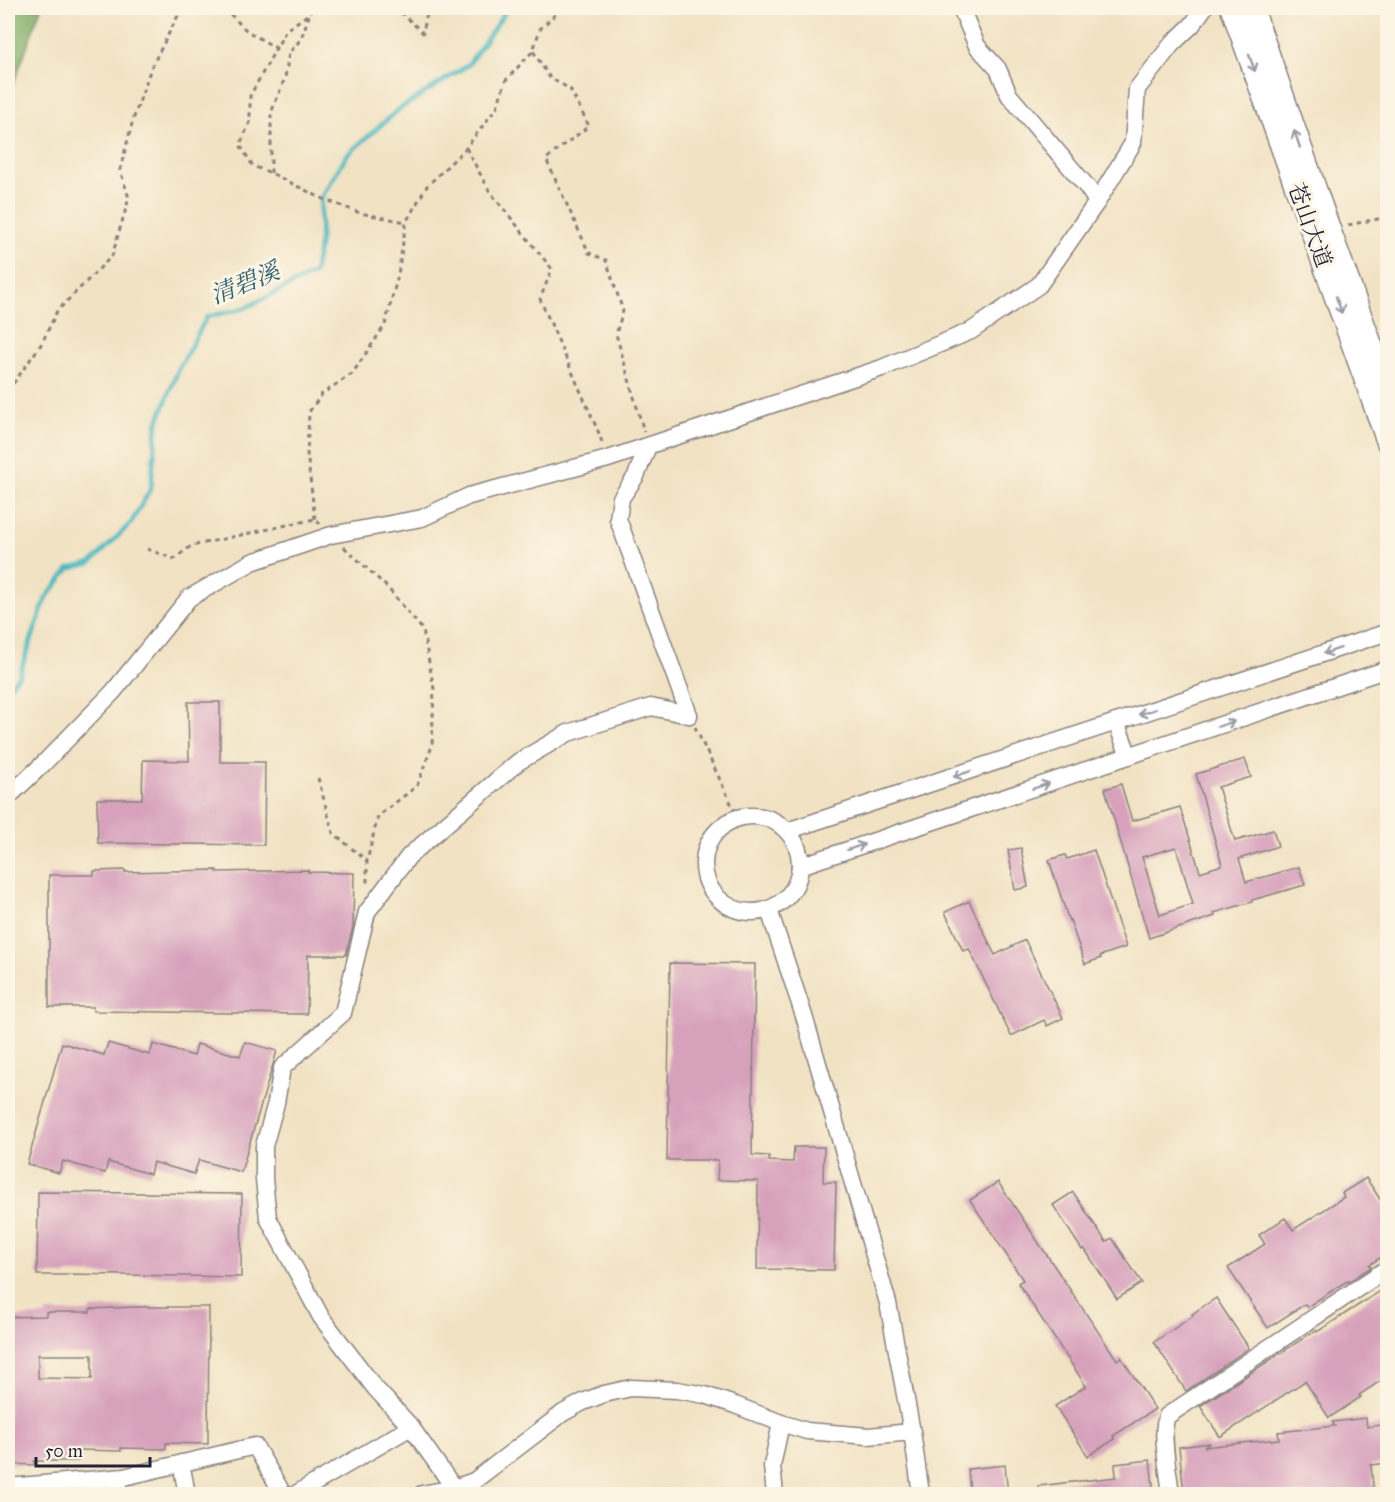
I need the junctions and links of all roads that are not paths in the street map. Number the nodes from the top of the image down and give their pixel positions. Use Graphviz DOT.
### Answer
graph roads {
  1 [pos="961,8"];
  2 [pos="1204,8"];
  3 [pos="1232,8"];
  4 [pos="1251,8"];
  5 [pos="1096,202"];
  6 [pos="1388,392"];
  7 [pos="1387,442"];
  8 [pos="648,446"];
  9 [pos="1388,633"];
  10 [pos="1388,669"];
  11 [pos="1116,722"];
  12 [pos="1130,756"];
  13 [pos="8,797"];
  14 [pos="787,831"];
  15 [pos="800,866"];
  16 [pos="769,910"];
  17 [pos="1388,1268"];
  18 [pos="781,1423"];
  19 [pos="411,1427"];
  20 [pos="912,1431"];
  21 [pos="181,1463"];
  22 [pos="117,1478"];
  23 [pos="8,1487"];
  24 [pos="454,1488"];
  25 [pos="49,1489"];
  26 [pos="120,1494"];
  27 [pos="188,1494"];
  28 [pos="283,1494"];
  29 [pos="296,1494"];
  30 [pos="422,1494"];
  31 [pos="775,1494"];
  32 [pos="921,1494"];
  33 [pos="1172,1494"];
  1 -- 5 [label="street"];
  2 -- 5 [label="street"];
  3 -- 7 [label="main road, 苍山大道, one-way"];
  6 -- 4 [label="main road, 苍山大道, one-way"];
  5 -- 8 [label="street"];
  8 -- 13 [label="street"];
  8 -- 19 [label="street"];
  9 -- 11 [label="street, one-way"];
  12 -- 10 [label="street, one-way"];
  11 -- 12 [label="street"];
  11 -- 14 [label="street, one-way"];
  15 -- 12 [label="street, one-way"];
  14 -- 15 [label="street"];
  14 -- 16 [label="street"];
  15 -- 16 [label="street"];
  16 -- 20 [label="street"];
  17 -- 33 [label="street"];
  18 -- 20 [label="street"];
  18 -- 24 [label="street"];
  18 -- 31 [label="street"];
  19 -- 24 [label="street"];
  19 -- 29 [label="street"];
  20 -- 32 [label="street"];
  21 -- 22 [label="street"];
  21 -- 27 [label="street"];
  21 -- 28 [label="street"];
  22 -- 25 [label="street"];
  22 -- 26 [label="street"];
  23 -- 25 [label="street"];
  24 -- 30 [label="street"];
}
